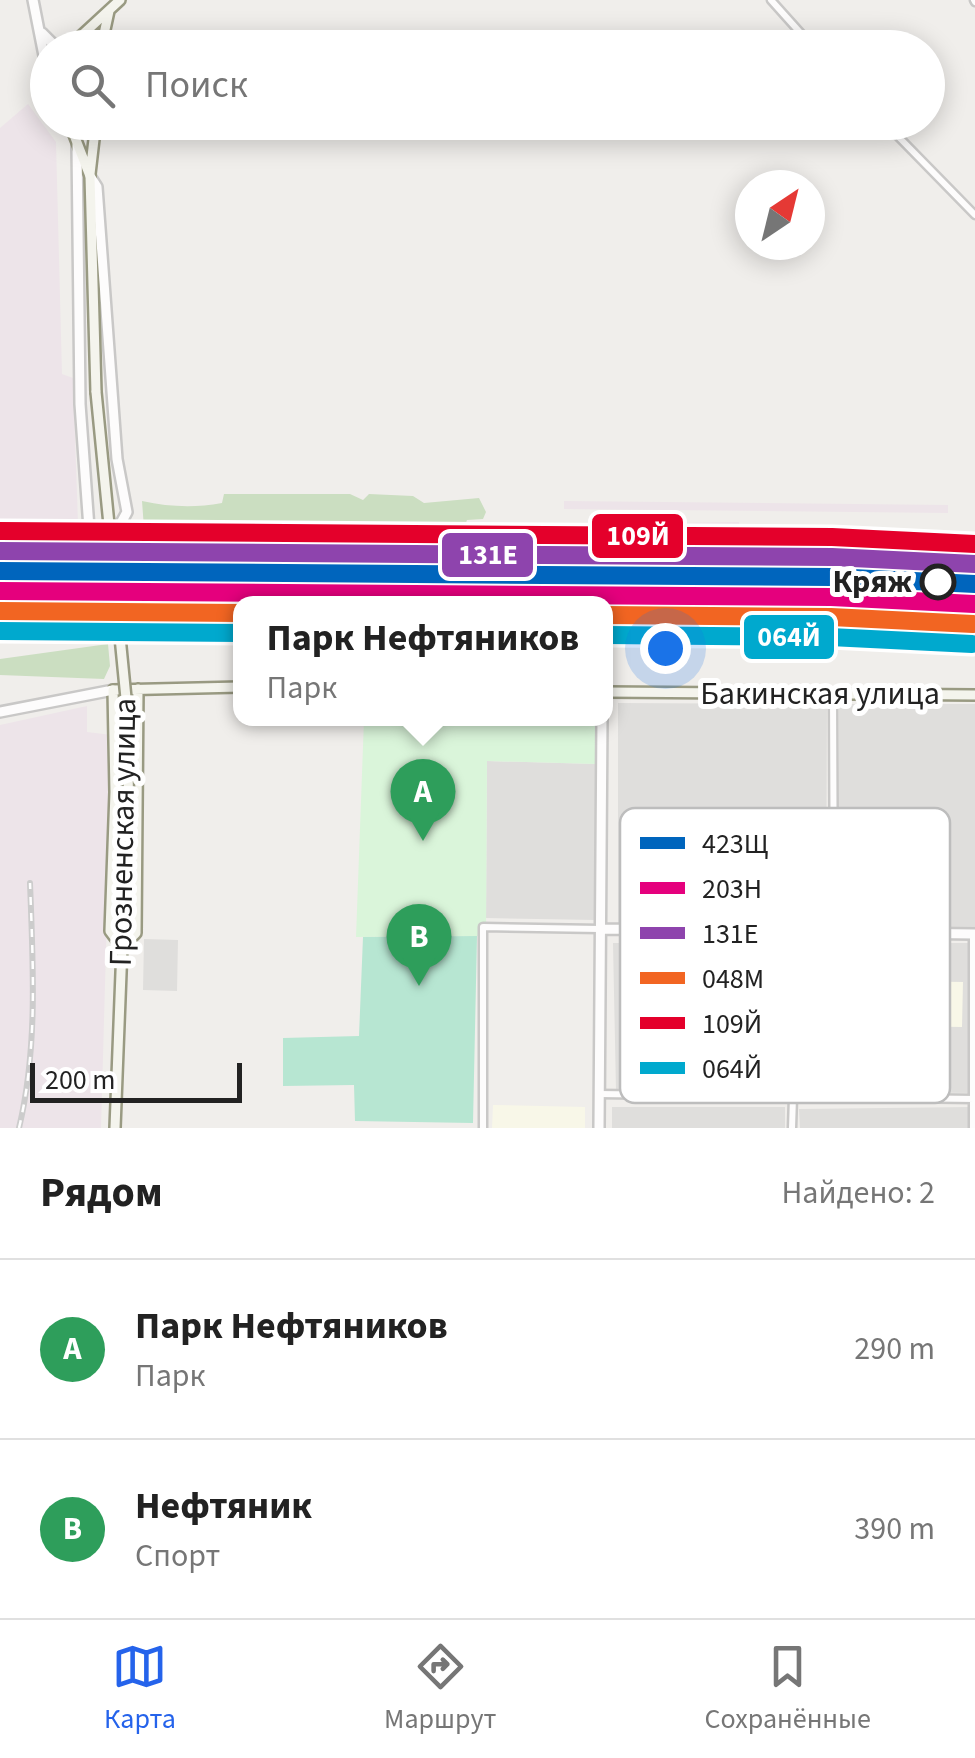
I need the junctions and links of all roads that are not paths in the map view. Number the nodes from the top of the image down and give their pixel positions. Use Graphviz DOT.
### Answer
graph roads {
  1 [pos="33,0"];
  2 [pos="120,0"];
  3 [pos="770,0"];
  4 [pos="110,9"];
  5 [pos="41,30"];
  6 [pos="87,30"];
  7 [pos="105,30"];
  8 [pos="798,30"];
  9 [pos="76,140"];
  10 [pos="77,140"];
  11 [pos="94,140"];
  12 [pos="902,140"];
  13 [pos="90,176"];
  14 [pos="975,215"];
  15 [pos="90,542"];
  16 [pos="0,548"];
  17 [pos="233,687"];
  18 [pos="138,689"];
  19 [pos="113,690"];
  20 [pos="613,692"];
  21 [pos="833,694"];
  22 [pos="975,695"];
  23 [pos="0,712"];
  24 [pos="602,726"];
  25 [pos="115,734"];
  26 [pos="833,808"];
  27 [pos="601,929"];
  28 [pos="620,929"];
  29 [pos="974,934"];
  30 [pos="122,947"];
  31 [pos="599,1094"];
  32 [pos="620,1094"];
  33 [pos="974,1100"];
  34 [pos="115,1128"];
  35 [pos="483,1128"];
  36 [pos="599,1128"];
  37 [pos="973,1128"];
  1 -- 5 [label="street"];
  2 -- 4 [label="main road"];
  3 -- 8 [label="street"];
  4 -- 6 [label="main road"];
  4 -- 7 [label="main road"];
  9 -- 15 [label="street"];
  10 -- 13 [label="main road"];
  11 -- 13 [label="main road"];
  12 -- 14 [label="street"];
  13 -- 15 [label="street"];
  13 -- 30 [label="main road, Грозненская улица, bridge"];
  15 -- 16 [label="street"];
  17 -- 18 [label="main road"];
  18 -- 19 [label="main road"];
  18 -- 25 [label="main road"];
  18 -- 30 [label="main road"];
  19 -- 23 [label="street"];
  19 -- 25 [label="main road"];
  20 -- 21 [label="main road, Бакинская улица"];
  21 -- 22 [label="main road, Бакинская улица"];
  21 -- 26 [label="street"];
  24 -- 27 [label="street"];
  25 -- 30 [label="main road"];
  27 -- 28 [label="street"];
  27 -- 31 [label="street"];
  27 -- 35 [label="street"];
  29 -- 33 [label="street"];
  30 -- 34 [label="main road, Грозненская улица"];
  31 -- 32 [label="street"];
  31 -- 36 [label="street"];
  33 -- 37 [label="street"];
}
